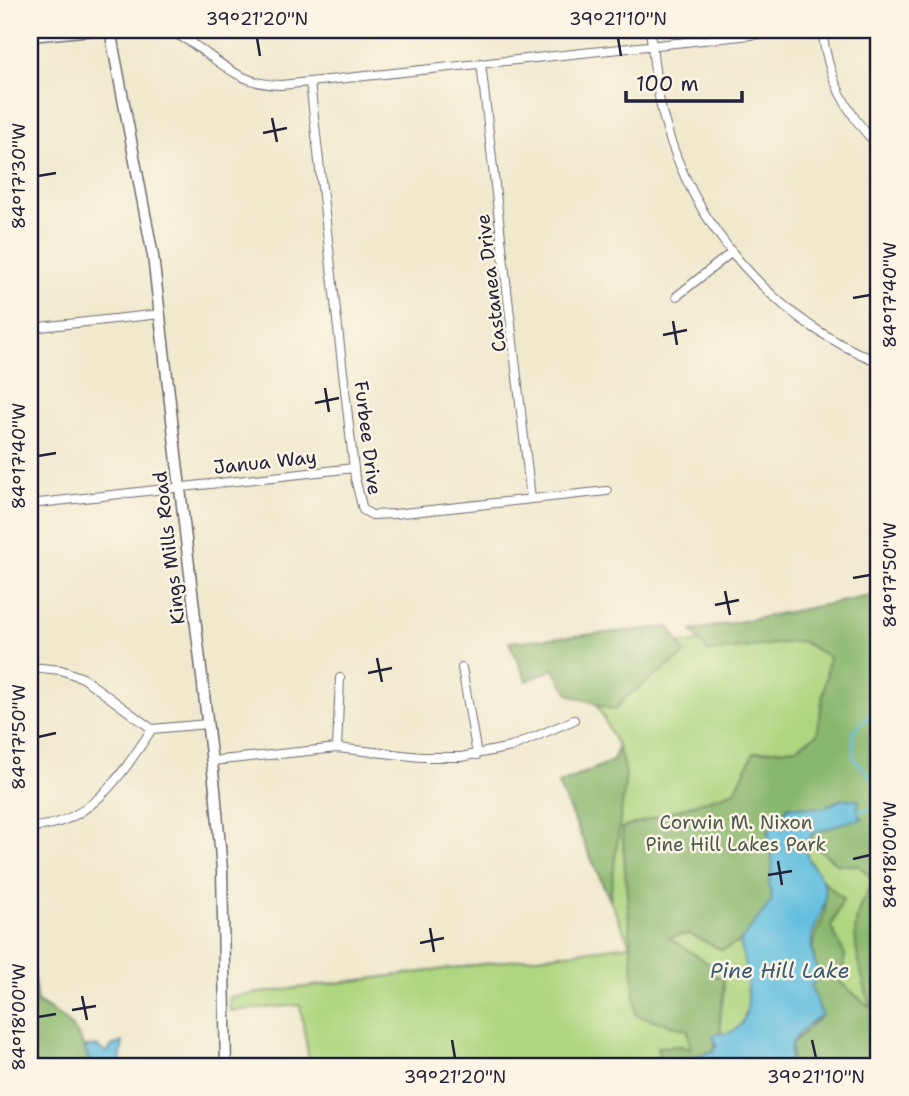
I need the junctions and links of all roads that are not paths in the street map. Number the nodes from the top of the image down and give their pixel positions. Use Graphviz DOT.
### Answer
graph roads {
  1 [pos="92,30"];
  2 [pos="110,30"];
  3 [pos="166,30"];
  4 [pos="198,30"];
  5 [pos="650,30"];
  6 [pos="797,30"];
  7 [pos="822,30"];
  8 [pos="30,36"];
  9 [pos="191,41"];
  10 [pos="652,45"];
  11 [pos="481,63"];
  12 [pos="310,82"];
  13 [pos="879,147"];
  14 [pos="732,252"];
  15 [pos="677,296"];
  16 [pos="161,314"];
  17 [pos="30,328"];
  18 [pos="879,362"];
  19 [pos="354,468"];
  20 [pos="180,486"];
  21 [pos="607,491"];
  22 [pos="531,499"];
  23 [pos="30,504"];
  24 [pos="30,667"];
  25 [pos="462,667"];
  26 [pos="340,678"];
  27 [pos="574,720"];
  28 [pos="207,724"];
  29 [pos="152,729"];
  30 [pos="337,748"];
  31 [pos="477,755"];
  32 [pos="212,761"];
  33 [pos="30,827"];
  34 [pos="226,1066"];
  1 -- 8 [label="street"];
  2 -- 16 [label="street, Kings Mills Road"];
  3 -- 9 [label="street"];
  4 -- 9 [label="street"];
  5 -- 10 [label="street"];
  6 -- 10 [label="street"];
  7 -- 13 [label="street"];
  9 -- 12 [label="street"];
  10 -- 11 [label="street"];
  10 -- 14 [label="street"];
  11 -- 12 [label="street"];
  11 -- 22 [label="street, Castanea Drive"];
  12 -- 19 [label="street, Furbee Drive"];
  14 -- 15 [label="street"];
  14 -- 18 [label="street"];
  16 -- 17 [label="street"];
  16 -- 20 [label="street, Kings Mills Road"];
  19 -- 20 [label="street, Janua Way"];
  19 -- 22 [label="street, Furbee Drive"];
  20 -- 23 [label="street, Janua Way"];
  20 -- 28 [label="street, Kings Mills Road"];
  21 -- 22 [label="street, Furbee Drive"];
  24 -- 29 [label="street"];
  25 -- 31 [label="street"];
  26 -- 30 [label="street"];
  27 -- 31 [label="street"];
  28 -- 29 [label="street"];
  28 -- 32 [label="street, Kings Mills Road"];
  29 -- 33 [label="street"];
  30 -- 31 [label="street"];
  30 -- 32 [label="street"];
  32 -- 34 [label="street, Kings Mills Road"];
}
